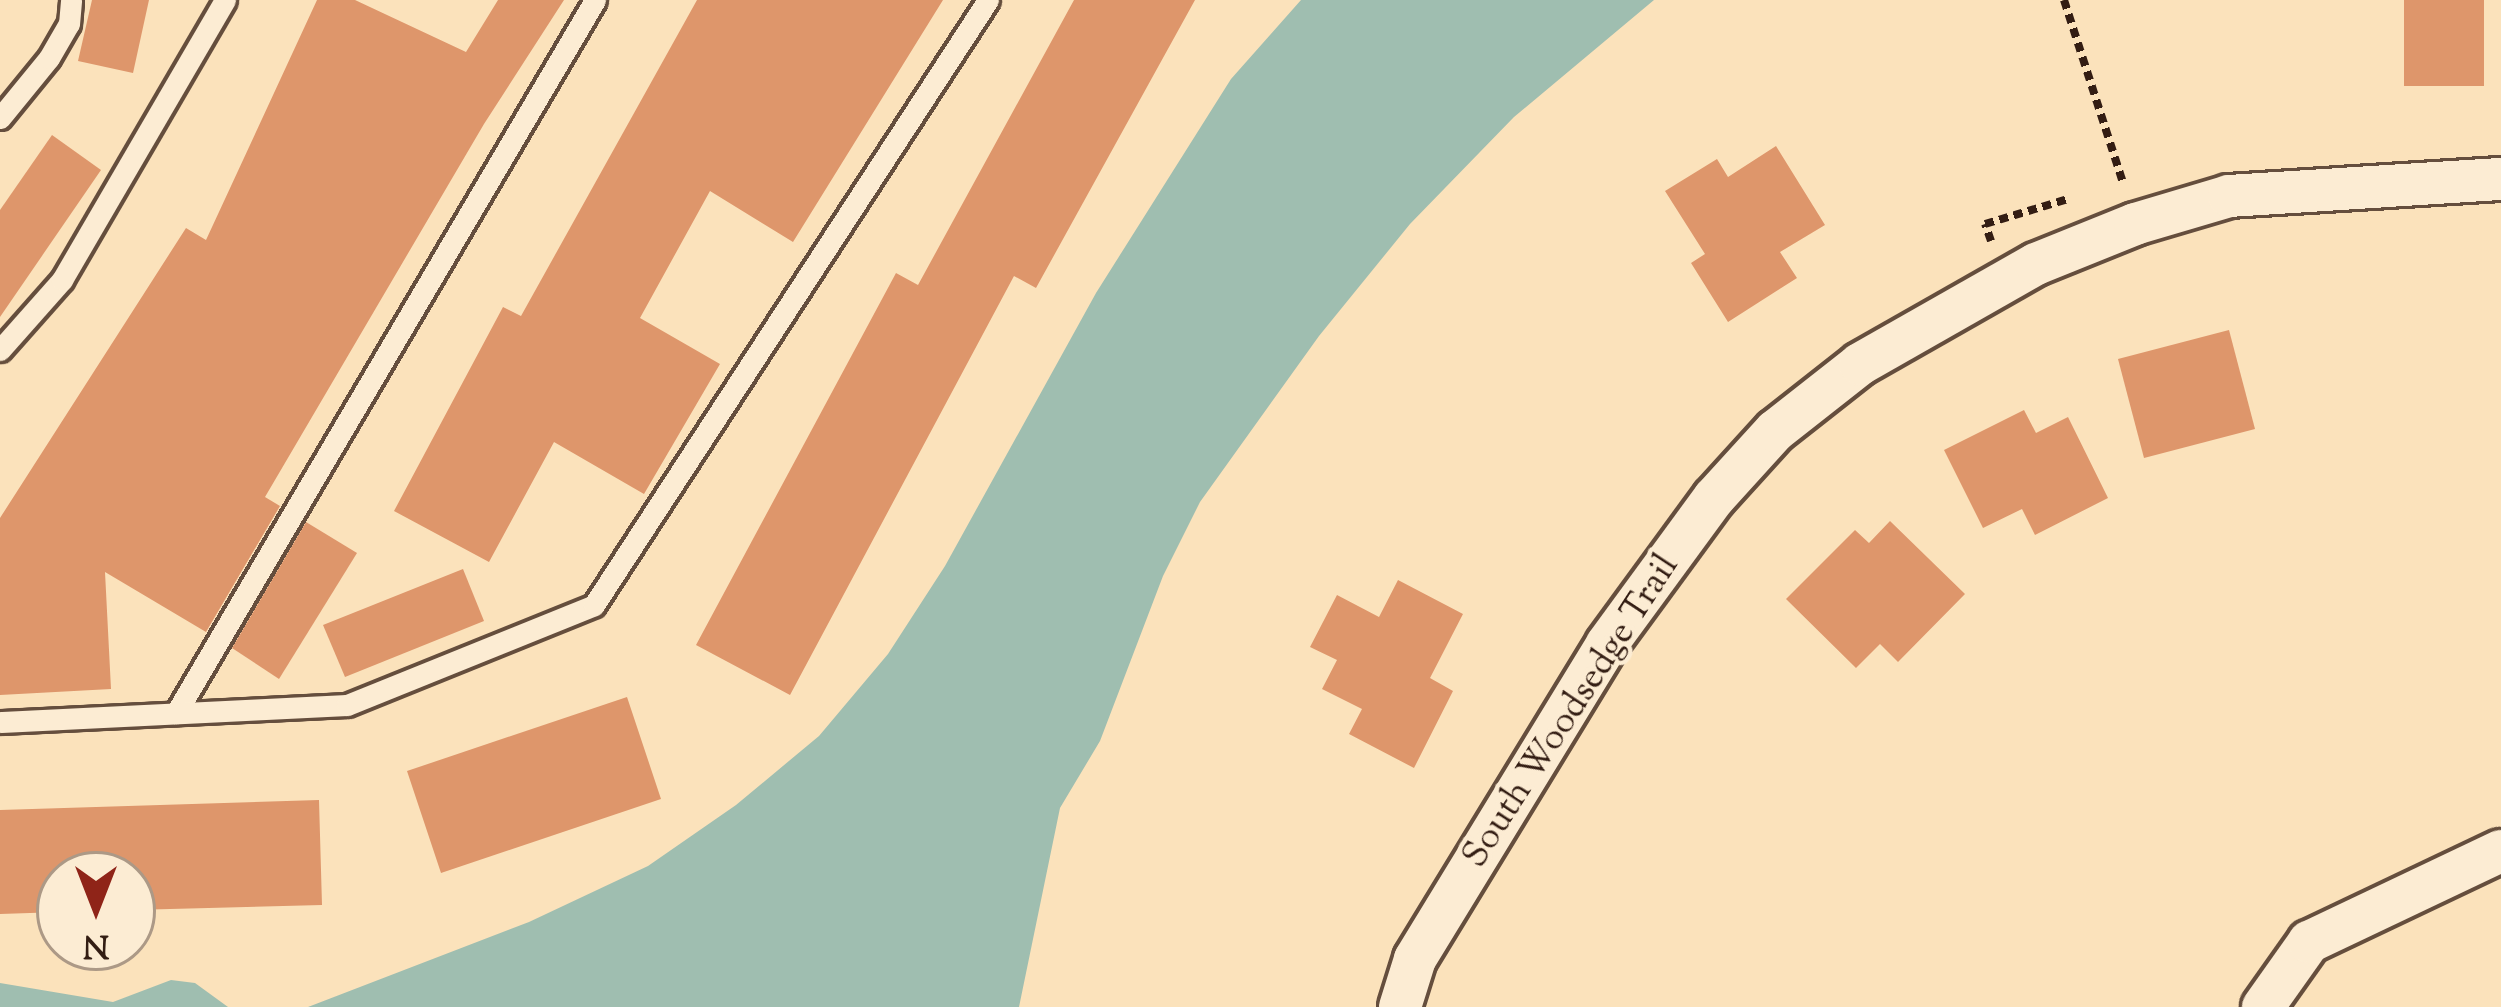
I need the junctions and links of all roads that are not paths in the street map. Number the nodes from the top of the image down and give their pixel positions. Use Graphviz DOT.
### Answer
graph roads {
  1 [pos="71,0"];
  2 [pos="225,0"];
  3 [pos="595,0"];
  4 [pos="988,0"];
  5 [pos="0,118"];
  6 [pos="2501,178"];
  7 [pos="0,350"];
  8 [pos="176,713"];
  9 [pos="0,722"];
  10 [pos="2501,851"];
  11 [pos="1400,1007"];
  12 [pos="2264,1007"];
  1 -- 5 [label="lane"];
  2 -- 7 [label="lane"];
  3 -- 8 [label="lane"];
  4 -- 8 [label="lane"];
  6 -- 11 [label="street, South Woodsedge Trail"];
  8 -- 9 [label="lane"];
  10 -- 12 [label="street"];
}
